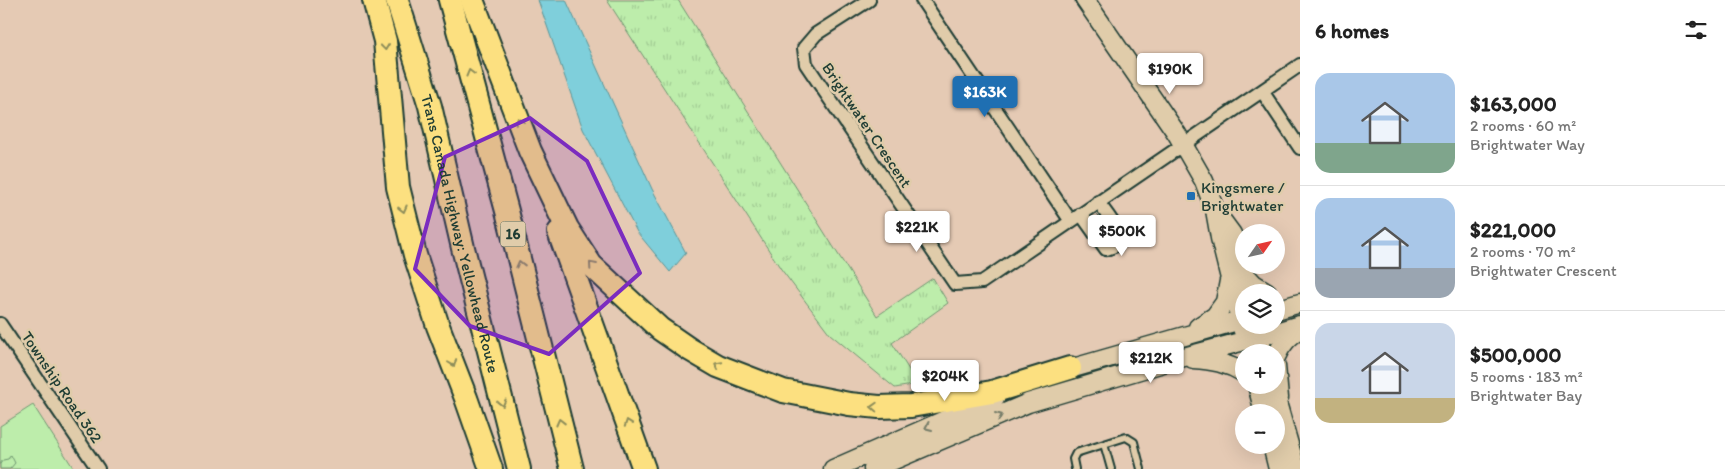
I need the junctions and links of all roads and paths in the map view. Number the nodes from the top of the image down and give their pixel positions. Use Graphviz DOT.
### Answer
graph roads {
  1 [pos="374,0"];
  2 [pos="397,0"];
  3 [pos="450,0"];
  4 [pos="472,0"];
  5 [pos="869,0"];
  6 [pos="922,0"];
  7 [pos="1085,0"];
  8 [pos="1300,65"];
  9 [pos="1262,91"];
  10 [pos="1183,145"];
  11 [pos="1300,148"];
  12 [pos="530,151"];
  13 [pos="1098,202"];
  14 [pos="1076,217"];
  15 [pos="1236,275"];
  16 [pos="1242,284"];
  17 [pos="1254,284"];
  18 [pos="1285,298"];
  19 [pos="1300,302"];
  20 [pos="1285,307"];
  21 [pos="0,324"];
  22 [pos="1300,325"];
  23 [pos="1300,329"];
  24 [pos="1251,335"];
  25 [pos="1172,339"];
  26 [pos="1283,344"];
  27 [pos="1180,358"];
  28 [pos="1070,368"];
  29 [pos="1235,368"];
  30 [pos="1285,443"];
  31 [pos="1104,444"];
  32 [pos="1274,454"];
  33 [pos="98,469"];
  34 [pos="491,469"];
  35 [pos="519,469"];
  36 [pos="572,469"];
  37 [pos="644,469"];
  38 [pos="833,469"];
  39 [pos="873,469"];
  40 [pos="1075,469"];
  41 [pos="1111,469"];
  42 [pos="1141,469"];
  43 [pos="1278,469"];
  44 [pos="1296,469"];
  1 -- 34 [label="highway, one-way"];
  2 -- 35 [label="highway, Trans Canada Highway: Yellowhead Route, one-way"];
  36 -- 3 [label="highway, 16, one-way"];
  12 -- 4 [label="highway, one-way"];
  5 -- 14 [label="street, Brightwater Crescent"];
  6 -- 14 [label="street"];
  7 -- 10 [label="main road"];
  8 -- 9 [label="street, Brightwater Crescent"];
  9 -- 10 [label="street, Brightwater Crescent"];
  9 -- 11 [label="street"];
  10 -- 13 [label="street, Brightwater Crescent"];
  10 -- 15 [label="main road"];
  28 -- 12 [label="highway, one-way"];
  37 -- 12 [label="highway, one-way"];
  13 -- 14 [label="street, Brightwater Crescent"];
  13 -- 14 [label="street"];
  15 -- 16 [label="main road"];
  15 -- 17 [label="main road"];
  15 -- 24 [label="main road"];
  15 -- 25 [label="main road"];
  18 -- 19 [label="main road"];
  19 -- 20 [label="main road"];
  21 -- 33 [label="street, Township Road 362"];
  22 -- 24 [label="main road"];
  23 -- 26 [label="main road"];
  24 -- 25 [label="main road"];
  24 -- 27 [label="main road"];
  25 -- 28 [label="main road"];
  27 -- 29 [label="main road"];
  39 -- 27 [label="main road, one-way"];
  28 -- 38 [label="main road, one-way"];
  30 -- 44 [label="main road"];
  31 -- 40 [label="lane"];
  31 -- 41 [label="lane"];
  31 -- 42 [label="lane"];
  32 -- 43 [label="main road"];
}
